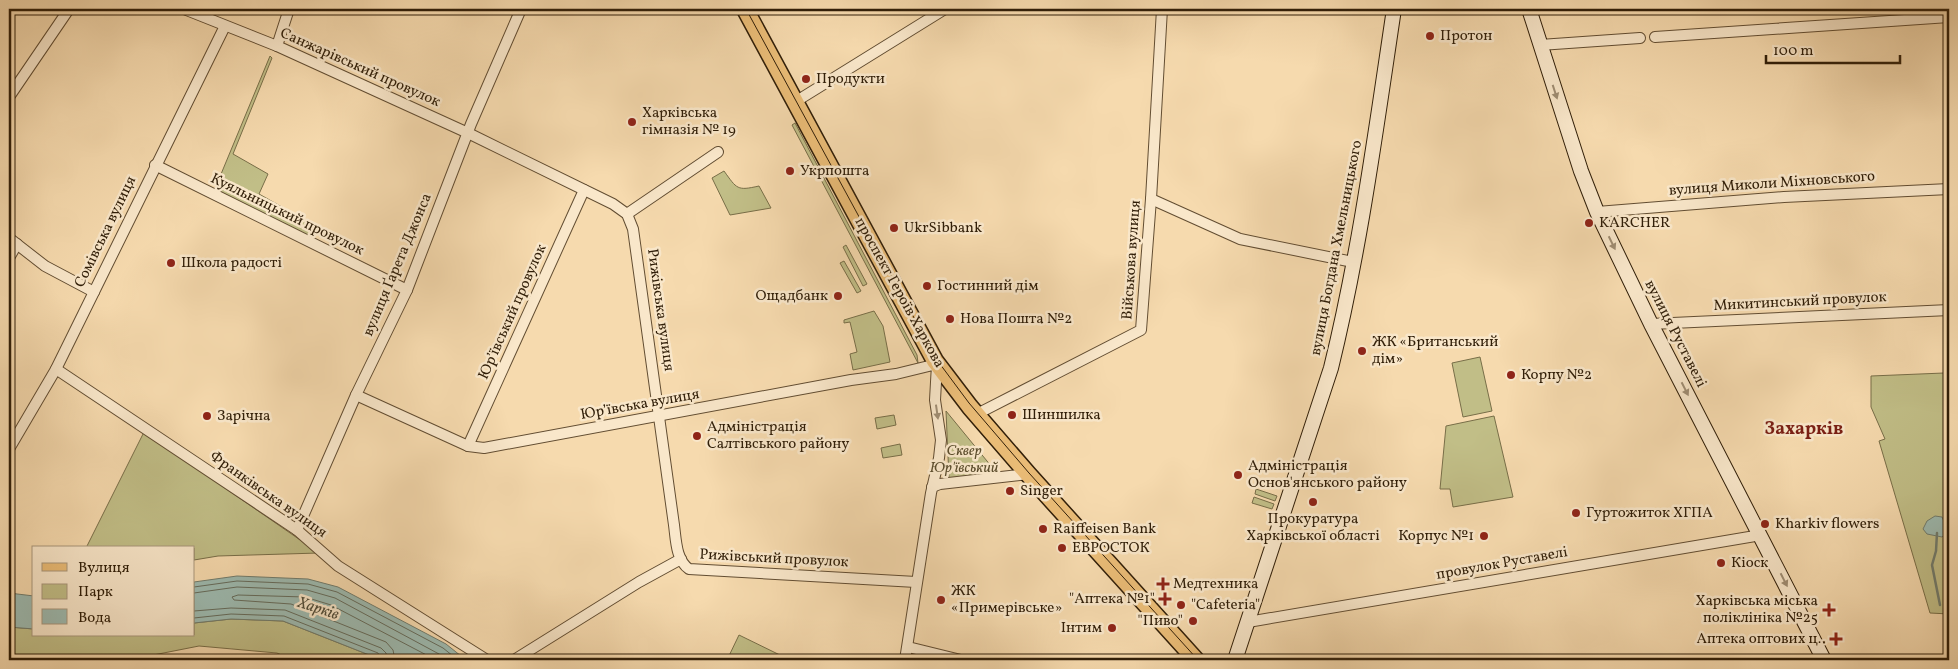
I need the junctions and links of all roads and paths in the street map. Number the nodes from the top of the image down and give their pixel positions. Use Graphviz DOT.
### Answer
graph roads {
  1 [pos="69,9"];
  2 [pos="184,9"];
  3 [pos="289,9"];
  4 [pos="520,9"];
  5 [pos="745,9"];
  6 [pos="945,9"];
  7 [pos="1162,9"];
  8 [pos="1394,9"];
  9 [pos="1529,9"];
  10 [pos="1949,17"];
  11 [pos="225,26"];
  12 [pos="1655,37"];
  13 [pos="1640,38"];
  14 [pos="1540,45"];
  15 [pos="277,46"];
  16 [pos="9,97"];
  17 [pos="797,100"];
  18 [pos="468,133"];
  19 [pos="718,152"];
  20 [pos="155,165"];
  21 [pos="1949,189"];
  22 [pos="584,190"];
  23 [pos="1152,199"];
  24 [pos="1597,212"];
  25 [pos="627,214"];
  26 [pos="13,241"];
  27 [pos="9,258"];
  28 [pos="1354,262"];
  29 [pos="407,290"];
  30 [pos="94,292"];
  31 [pos="1949,310"];
  32 [pos="1651,324"];
  33 [pos="937,364"];
  34 [pos="56,369"];
  35 [pos="356,395"];
  36 [pos="977,414"];
  37 [pos="660,416"];
  38 [pos="468,446"];
  39 [pos="9,449"];
  40 [pos="1028,474"];
  41 [pos="932,487"];
  42 [pos="297,530"];
  43 [pos="1761,535"];
  44 [pos="681,559"];
  45 [pos="916,582"];
  46 [pos="1248,622"];
  47 [pos="908,647"];
  48 [pos="487,660"];
  49 [pos="514,660"];
  50 [pos="905,660"];
  51 [pos="961,660"];
  52 [pos="1196,660"];
  53 [pos="1234,660"];
  54 [pos="1824,660"];
  1 -- 16 [label="street"];
  2 -- 11 [label="street, Санжарівський провулок"];
  3 -- 15 [label="street"];
  4 -- 18 [label="street, вулиця Ґарета Джонса"];
  5 -- 17 [label="main road, проспект Героїв Харкова"];
  6 -- 17 [label="street"];
  7 -- 23 [label="street, Військова вулиця"];
  8 -- 28 [label="street, вулиця Богдана Хмельницького"];
  9 -- 14 [label="street, вулиця Руставелі"];
  10 -- 12 [label="street"];
  11 -- 15 [label="street, Санжарівський провулок"];
  11 -- 20 [label="street, Сомівська вулиця"];
  13 -- 14 [label="street"];
  14 -- 24 [label="street, вулиця Руставелі, one-way"];
  15 -- 18 [label="street, Санжарівський провулок"];
  17 -- 33 [label="main road, проспект Героїв Харкова"];
  18 -- 22 [label="street"];
  18 -- 29 [label="street, вулиця Ґарета Джонса"];
  19 -- 25 [label="street"];
  20 -- 29 [label="street, Куяльницький провулок"];
  20 -- 30 [label="street, Сомівська вулиця"];
  21 -- 24 [label="street, вулиця Миколи Міхновського"];
  22 -- 25 [label="street"];
  22 -- 38 [label="street, Юр’ївський провулок"];
  23 -- 28 [label="street"];
  23 -- 36 [label="street, Військова вулиця"];
  24 -- 32 [label="street, вулиця Руставелі, one-way"];
  25 -- 37 [label="street, Рижівська вулиця"];
  26 -- 27 [label="street"];
  26 -- 30 [label="street"];
  28 -- 46 [label="street, вулиця Богдана Хмельницького"];
  29 -- 35 [label="street, вулиця Ґарета Джонса"];
  30 -- 34 [label="street, Сомівська вулиця"];
  31 -- 32 [label="street, Микитинський провулок"];
  32 -- 43 [label="street, вулиця Руставелі, one-way"];
  33 -- 36 [label="main road, проспект Героїв Харкова"];
  33 -- 37 [label="street, Юр’ївська вулиця"];
  33 -- 41 [label="street, one-way"];
  34 -- 39 [label="street, Сомівська вулиця"];
  34 -- 42 [label="street, Франківська вулиця"];
  35 -- 38 [label="street, Юр’ївська вулиця"];
  35 -- 42 [label="street, вулиця Ґарета Джонса"];
  36 -- 40 [label="main road, проспект Героїв Харкова"];
  37 -- 38 [label="street, Юр’ївська вулиця"];
  37 -- 44 [label="street, Рижівська вулиця"];
  40 -- 41 [label="street"];
  40 -- 52 [label="main road, проспект Героїв Харкова"];
  41 -- 45 [label="street"];
  42 -- 48 [label="street, Франківська вулиця"];
  43 -- 46 [label="street, провулок Руставелі"];
  43 -- 54 [label="street, вулиця Руставелі, one-way"];
  44 -- 45 [label="street, Рижівський провулок"];
  44 -- 49 [label="street, Рижівський провулок"];
  45 -- 47 [label="street"];
  46 -- 53 [label="street, вулиця Богдана Хмельницького"];
  47 -- 50 [label="street"];
  47 -- 51 [label="street"];
}
